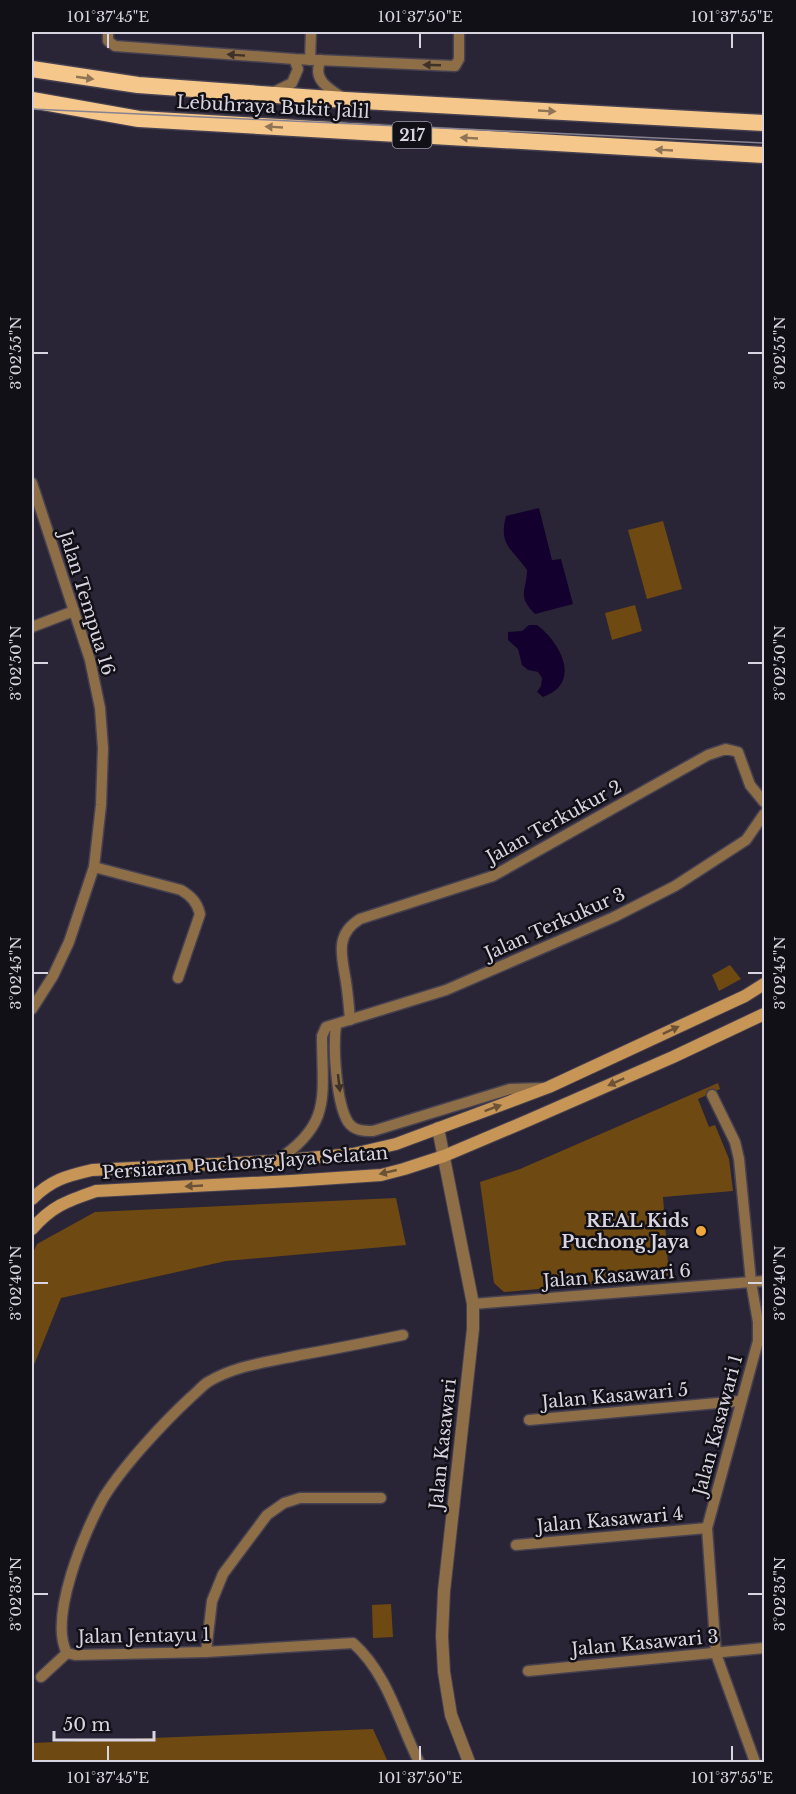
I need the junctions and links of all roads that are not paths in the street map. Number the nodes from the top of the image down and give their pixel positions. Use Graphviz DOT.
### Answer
graph roads {
  1 [pos="108,32"];
  2 [pos="311,32"];
  3 [pos="459,32"];
  4 [pos="294,59"];
  5 [pos="310,60"];
  6 [pos="321,60"];
  7 [pos="32,69"];
  8 [pos="270,94"];
  9 [pos="32,100"];
  10 [pos="345,100"];
  11 [pos="765,123"];
  12 [pos="765,155"];
  13 [pos="32,483"];
  14 [pos="74,611"];
  15 [pos="32,627"];
  16 [pos="765,801"];
  17 [pos="765,814"];
  18 [pos="94,867"];
  19 [pos="178,978"];
  20 [pos="765,984"];
  21 [pos="32,1009"];
  22 [pos="765,1014"];
  23 [pos="350,1020"];
  24 [pos="336,1025"];
  25 [pos="549,1087"];
  26 [pos="712,1095"];
  27 [pos="438,1128"];
  28 [pos="444,1156"];
  29 [pos="276,1161"];
  30 [pos="32,1199"];
  31 [pos="32,1228"];
  32 [pos="765,1281"];
  33 [pos="751,1282"];
  34 [pos="473,1304"];
  35 [pos="403,1335"];
  36 [pos="740,1401"];
  37 [pos="529,1420"];
  38 [pos="381,1498"];
  39 [pos="707,1528"];
  40 [pos="516,1545"];
  41 [pos="765,1648"];
  42 [pos="206,1652"];
  43 [pos="67,1653"];
  44 [pos="716,1654"];
  45 [pos="528,1671"];
  46 [pos="41,1677"];
  47 [pos="419,1762"];
  48 [pos="470,1762"];
  49 [pos="755,1762"];
  4 -- 1 [label="street, one-way"];
  2 -- 5 [label="street"];
  3 -- 6 [label="street, one-way"];
  4 -- 5 [label="street"];
  4 -- 8 [label="street"];
  5 -- 6 [label="street"];
  6 -- 10 [label="street"];
  7 -- 8 [label="highway, Lebuhraya Bukit Jalil / 217, one-way"];
  8 -- 10 [label="highway, Lebuhraya Bukit Jalil / 217"];
  12 -- 9 [label="highway, Lebuhraya Bukit Jalil / 217, one-way"];
  10 -- 11 [label="highway, Lebuhraya Bukit Jalil / 217, one-way"];
  13 -- 14 [label="street, Jalan Tempua 16"];
  14 -- 15 [label="street"];
  14 -- 18 [label="street, Jalan Tempua 16"];
  16 -- 23 [label="street, Jalan Terkukur 2"];
  17 -- 23 [label="street, Jalan Terkukur 3"];
  18 -- 19 [label="street"];
  18 -- 21 [label="street, Jalan Tempua 16"];
  25 -- 20 [label="main road, Persiaran Puchong Jaya Selatan, one-way"];
  22 -- 28 [label="main road, Persiaran Puchong Jaya Selatan, one-way"];
  23 -- 24 [label="street, Jalan Terkukur 3"];
  24 -- 25 [label="street, one-way"];
  24 -- 29 [label="street"];
  27 -- 25 [label="main road, Persiaran Puchong Jaya Selatan, one-way"];
  26 -- 33 [label="street, Jalan Kasawari 1"];
  27 -- 28 [label="street, Jalan Kasawari"];
  27 -- 29 [label="main road, Persiaran Puchong Jaya Selatan"];
  28 -- 31 [label="main road, Persiaran Puchong Jaya Selatan, one-way"];
  28 -- 34 [label="street, Jalan Kasawari"];
  29 -- 30 [label="main road, Persiaran Puchong Jaya Selatan"];
  32 -- 33 [label="street, Jalan Kasawari 6"];
  33 -- 34 [label="street, Jalan Kasawari 6"];
  33 -- 36 [label="street, Jalan Kasawari 1"];
  34 -- 48 [label="street, Jalan Kasawari"];
  35 -- 43 [label="street, Jalan Jentayu 1"];
  36 -- 37 [label="street, Jalan Kasawari 5"];
  36 -- 39 [label="street, Jalan Kasawari 1"];
  38 -- 42 [label="street"];
  39 -- 40 [label="street, Jalan Kasawari 4"];
  39 -- 44 [label="street, Jalan Kasawari 1"];
  41 -- 44 [label="street, Jalan Kasawari 3"];
  42 -- 43 [label="street, Jalan Jentayu 1"];
  42 -- 47 [label="street, Jalan Jentayu 1"];
  43 -- 46 [label="street"];
  44 -- 45 [label="street, Jalan Kasawari 3"];
  44 -- 49 [label="street, Jalan Kasawari 1"];
}
